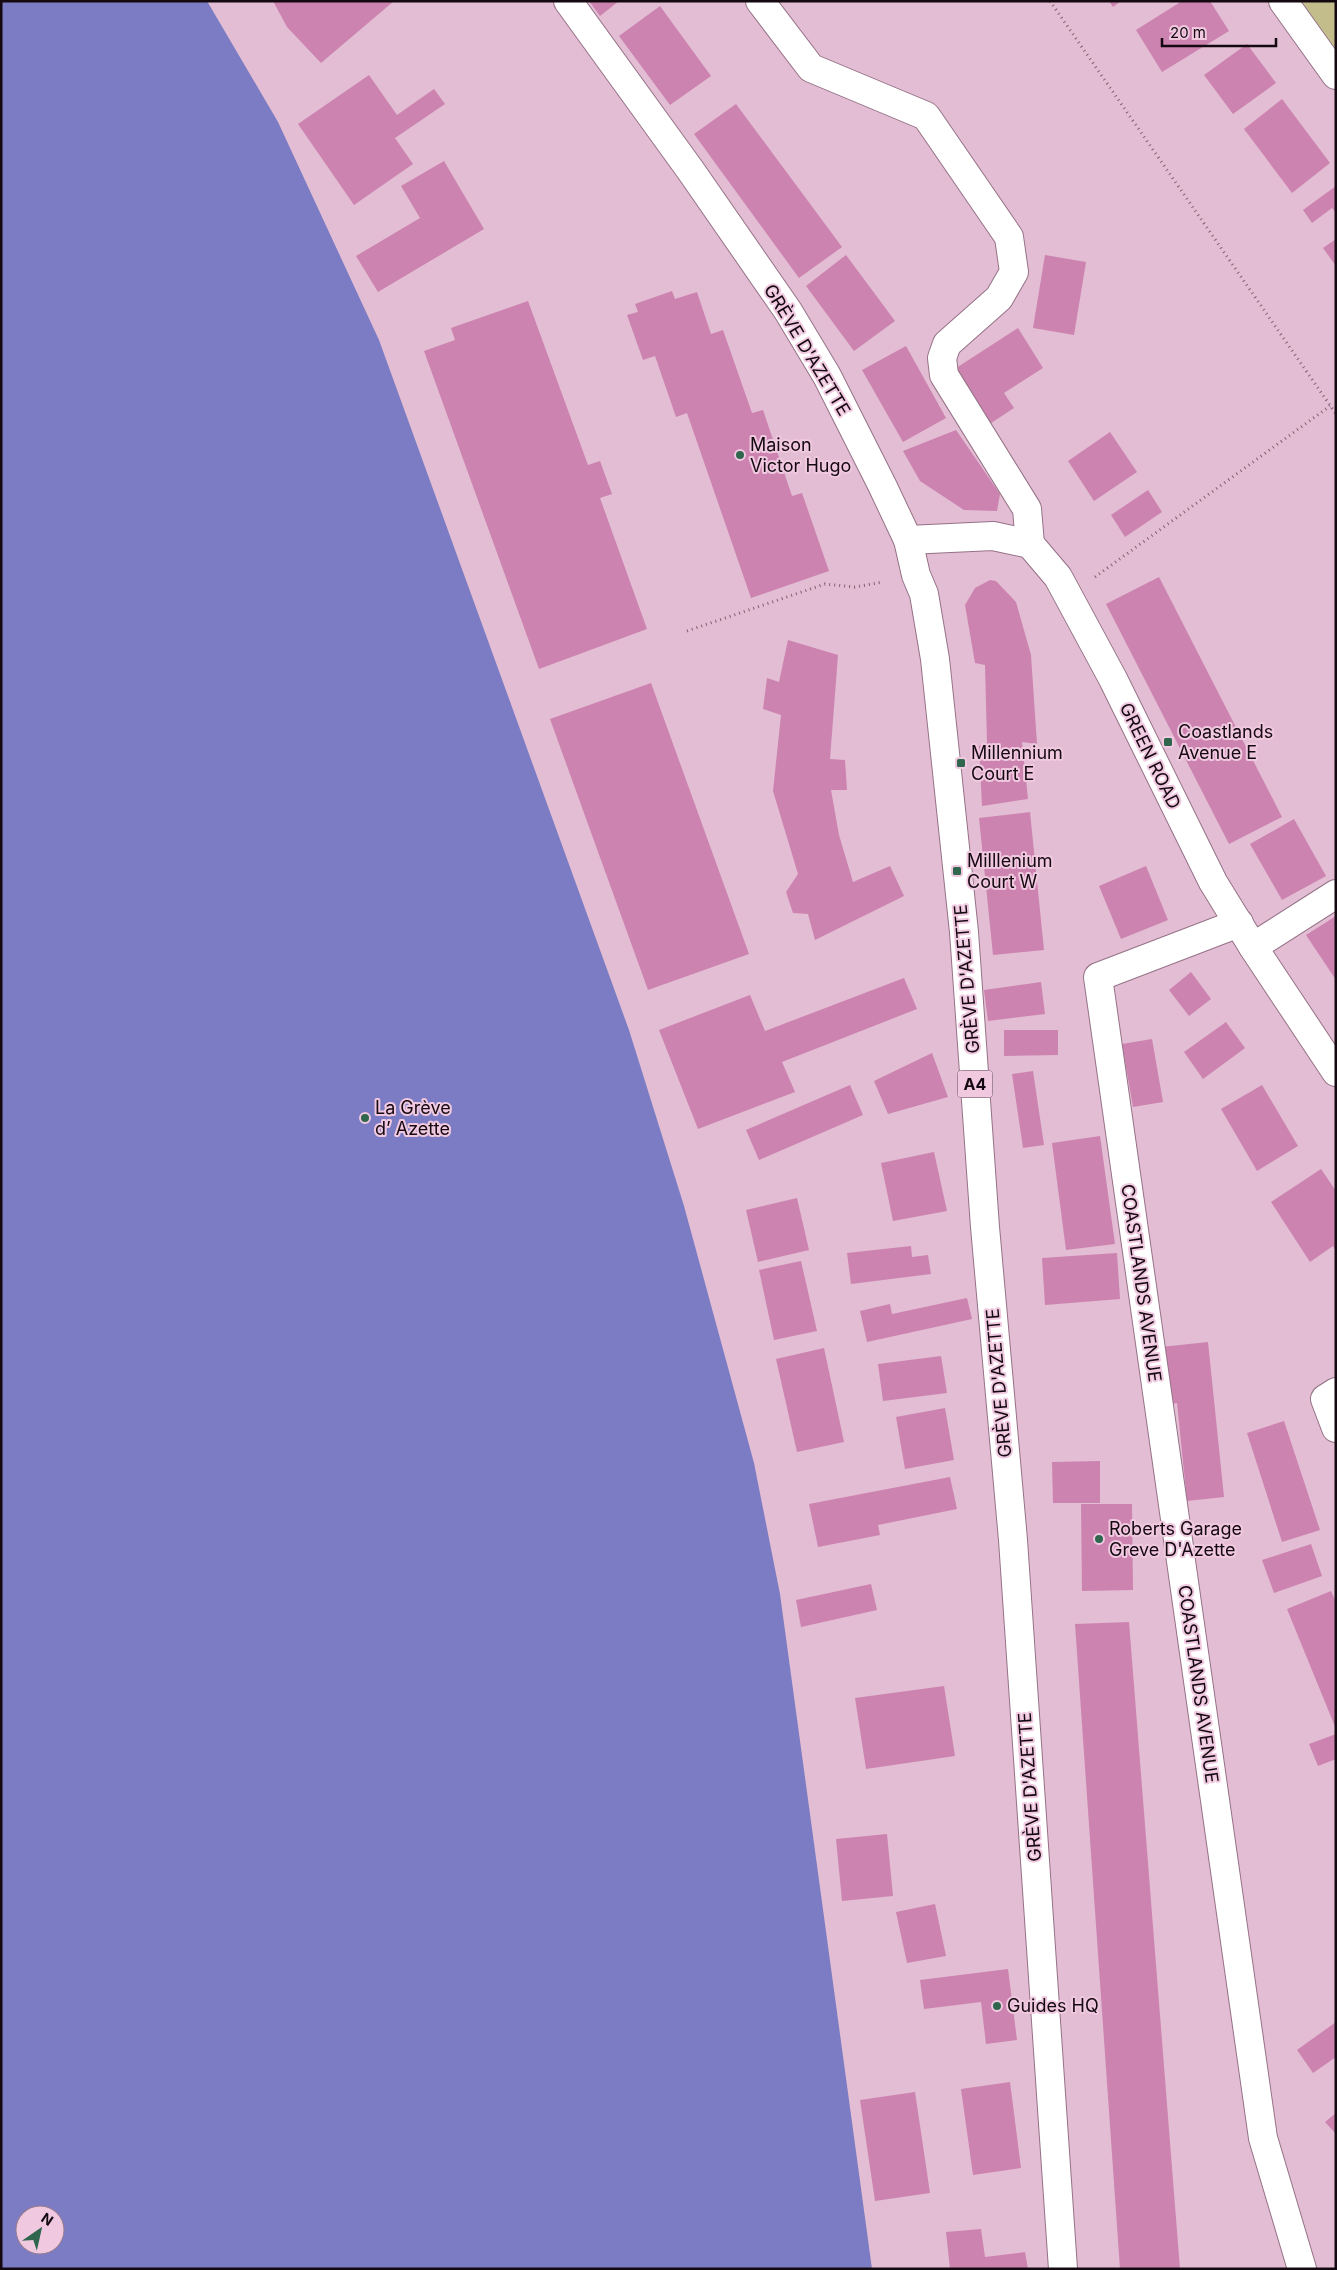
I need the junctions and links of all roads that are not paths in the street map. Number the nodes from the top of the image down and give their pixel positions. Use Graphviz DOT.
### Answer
graph roads {
  1 [pos="568,1"];
  2 [pos="760,1"];
  3 [pos="1283,1"];
  4 [pos="1336,75"];
  5 [pos="908,540"];
  6 [pos="1030,544"];
  7 [pos="1336,894"];
  8 [pos="1239,923"];
  9 [pos="1253,947"];
  10 [pos="1336,1072"];
  11 [pos="1336,1392"];
  12 [pos="1336,1428"];
  13 [pos="1063,2269"];
  14 [pos="1302,2269"];
  1 -- 5 [label="main road, GRÈVE D'AZETTE / A4"];
  2 -- 6 [label="main road"];
  3 -- 4 [label="main road"];
  5 -- 6 [label="main road"];
  5 -- 13 [label="main road, GRÈVE D'AZETTE / A4"];
  6 -- 8 [label="main road, GREEN ROAD"];
  7 -- 9 [label="main road"];
  8 -- 9 [label="main road, GREEN ROAD"];
  8 -- 14 [label="main road, COASTLANDS AVENUE"];
  9 -- 10 [label="main road, GREEN ROAD"];
  11 -- 12 [label="main road"];
}
